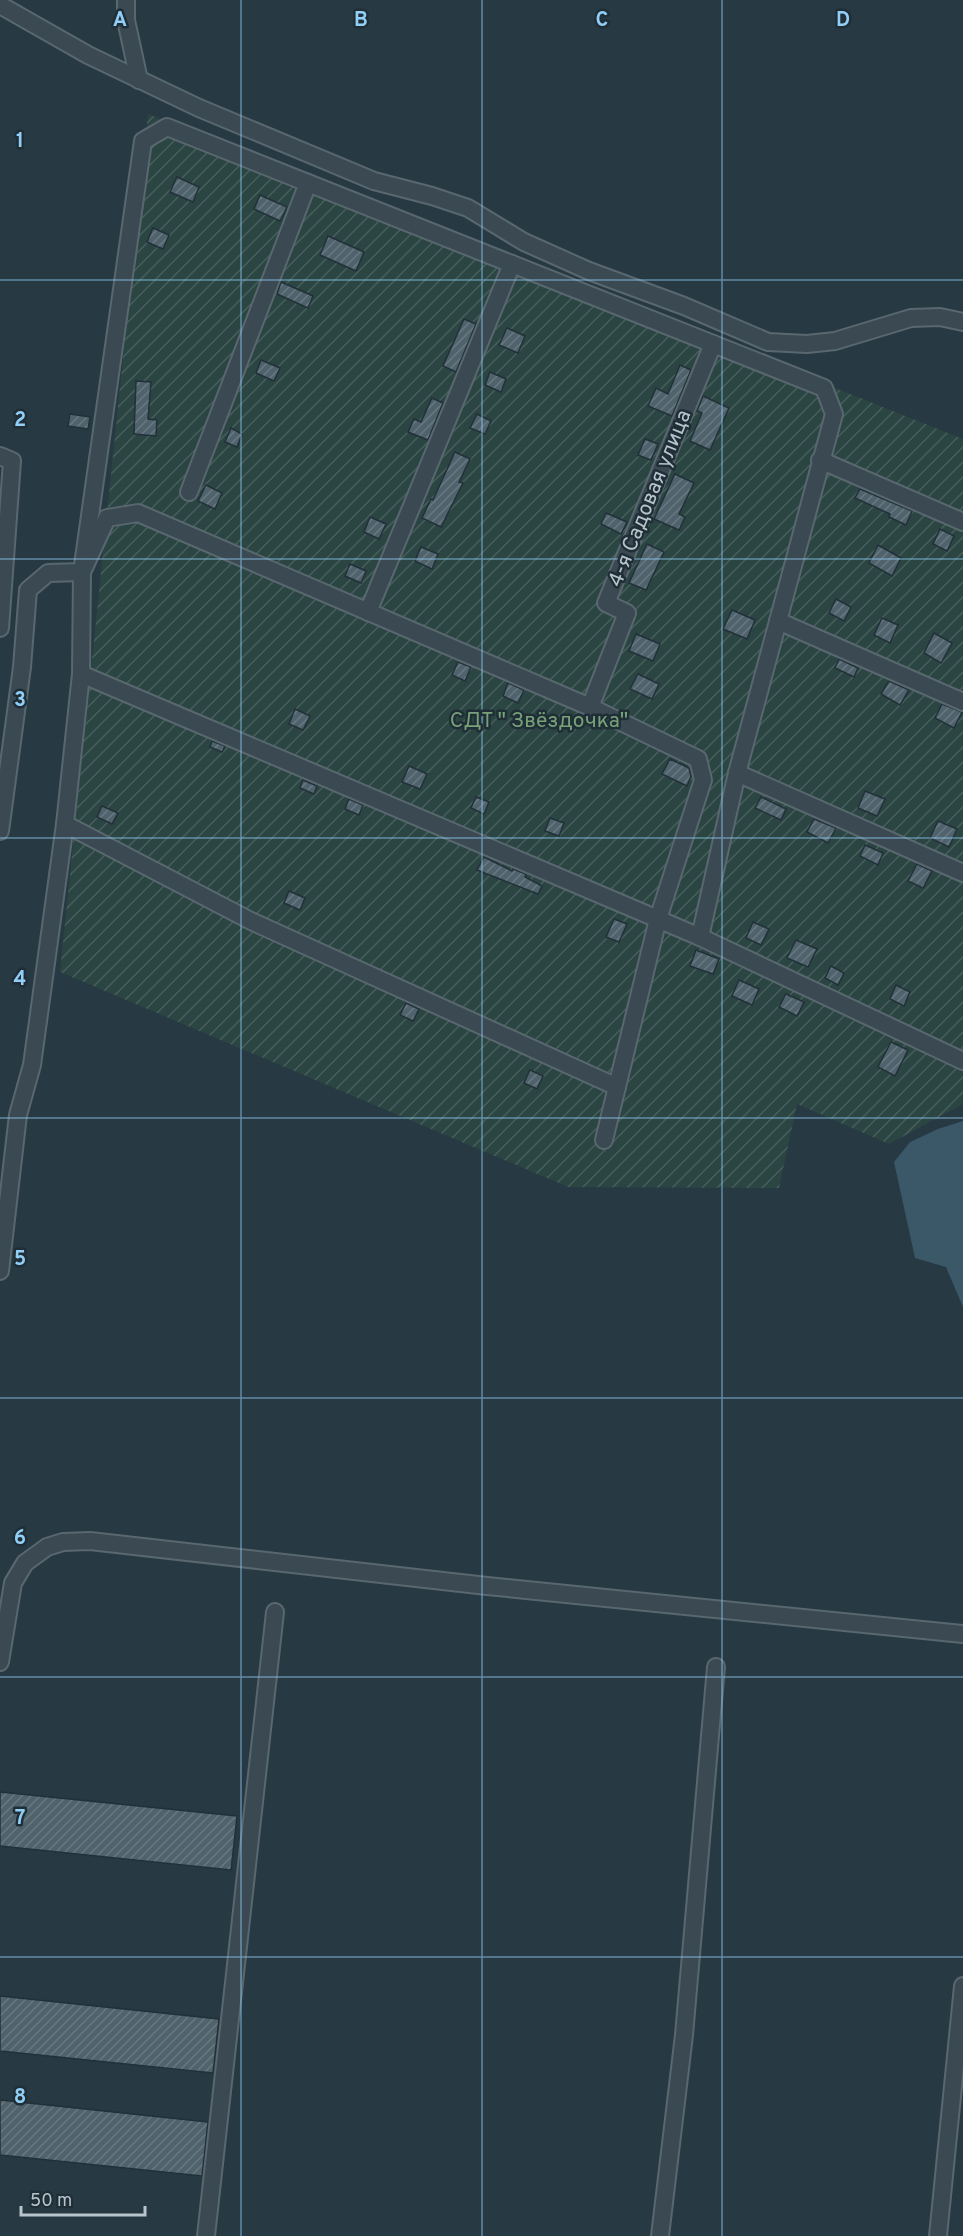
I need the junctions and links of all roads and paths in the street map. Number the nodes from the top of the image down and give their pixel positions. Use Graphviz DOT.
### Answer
graph roads {
  1 [pos="126,0"];
  2 [pos="0,5"];
  3 [pos="139,80"];
  4 [pos="308,183"];
  5 [pos="512,264"];
  6 [pos="963,322"];
  7 [pos="713,344"];
  8 [pos="0,456"];
  9 [pos="820,460"];
  10 [pos="189,492"];
  11 [pos="963,522"];
  12 [pos="82,572"];
  13 [pos="368,612"];
  14 [pos="778,621"];
  15 [pos="0,628"];
  16 [pos="81,674"];
  17 [pos="963,702"];
  18 [pos="590,707"];
  19 [pos="738,773"];
  20 [pos="65,824"];
  21 [pos="0,831"];
  22 [pos="963,873"];
  23 [pos="658,919"];
  24 [pos="700,937"];
  25 [pos="963,1061"];
  26 [pos="617,1088"];
  27 [pos="604,1140"];
  28 [pos="0,1271"];
  29 [pos="275,1612"];
  30 [pos="963,1634"];
  31 [pos="0,1662"];
  32 [pos="716,1667"];
  33 [pos="963,1986"];
  34 [pos="206,2236"];
  35 [pos="660,2236"];
  36 [pos="938,2236"];
  1 -- 3 [label="street"];
  2 -- 3 [label="street"];
  3 -- 6 [label="street"];
  4 -- 5 [label="street"];
  4 -- 10 [label="street"];
  4 -- 12 [label="street"];
  5 -- 7 [label="street"];
  5 -- 13 [label="street"];
  7 -- 9 [label="street"];
  7 -- 18 [label="street, 4-я Садовая улица"];
  8 -- 15 [label="street"];
  9 -- 11 [label="street"];
  9 -- 14 [label="street"];
  12 -- 13 [label="street"];
  12 -- 16 [label="street"];
  12 -- 21 [label="street"];
  13 -- 18 [label="street"];
  14 -- 17 [label="street"];
  14 -- 19 [label="street"];
  16 -- 20 [label="street"];
  16 -- 23 [label="street"];
  18 -- 23 [label="street"];
  19 -- 22 [label="street"];
  19 -- 24 [label="street"];
  20 -- 26 [label="street"];
  20 -- 28 [label="street"];
  23 -- 24 [label="street"];
  23 -- 26 [label="street"];
  24 -- 25 [label="street"];
  26 -- 27 [label="street"];
  29 -- 34 [label="street"];
  30 -- 31 [label="street"];
  32 -- 35 [label="street"];
  33 -- 36 [label="street"];
}
